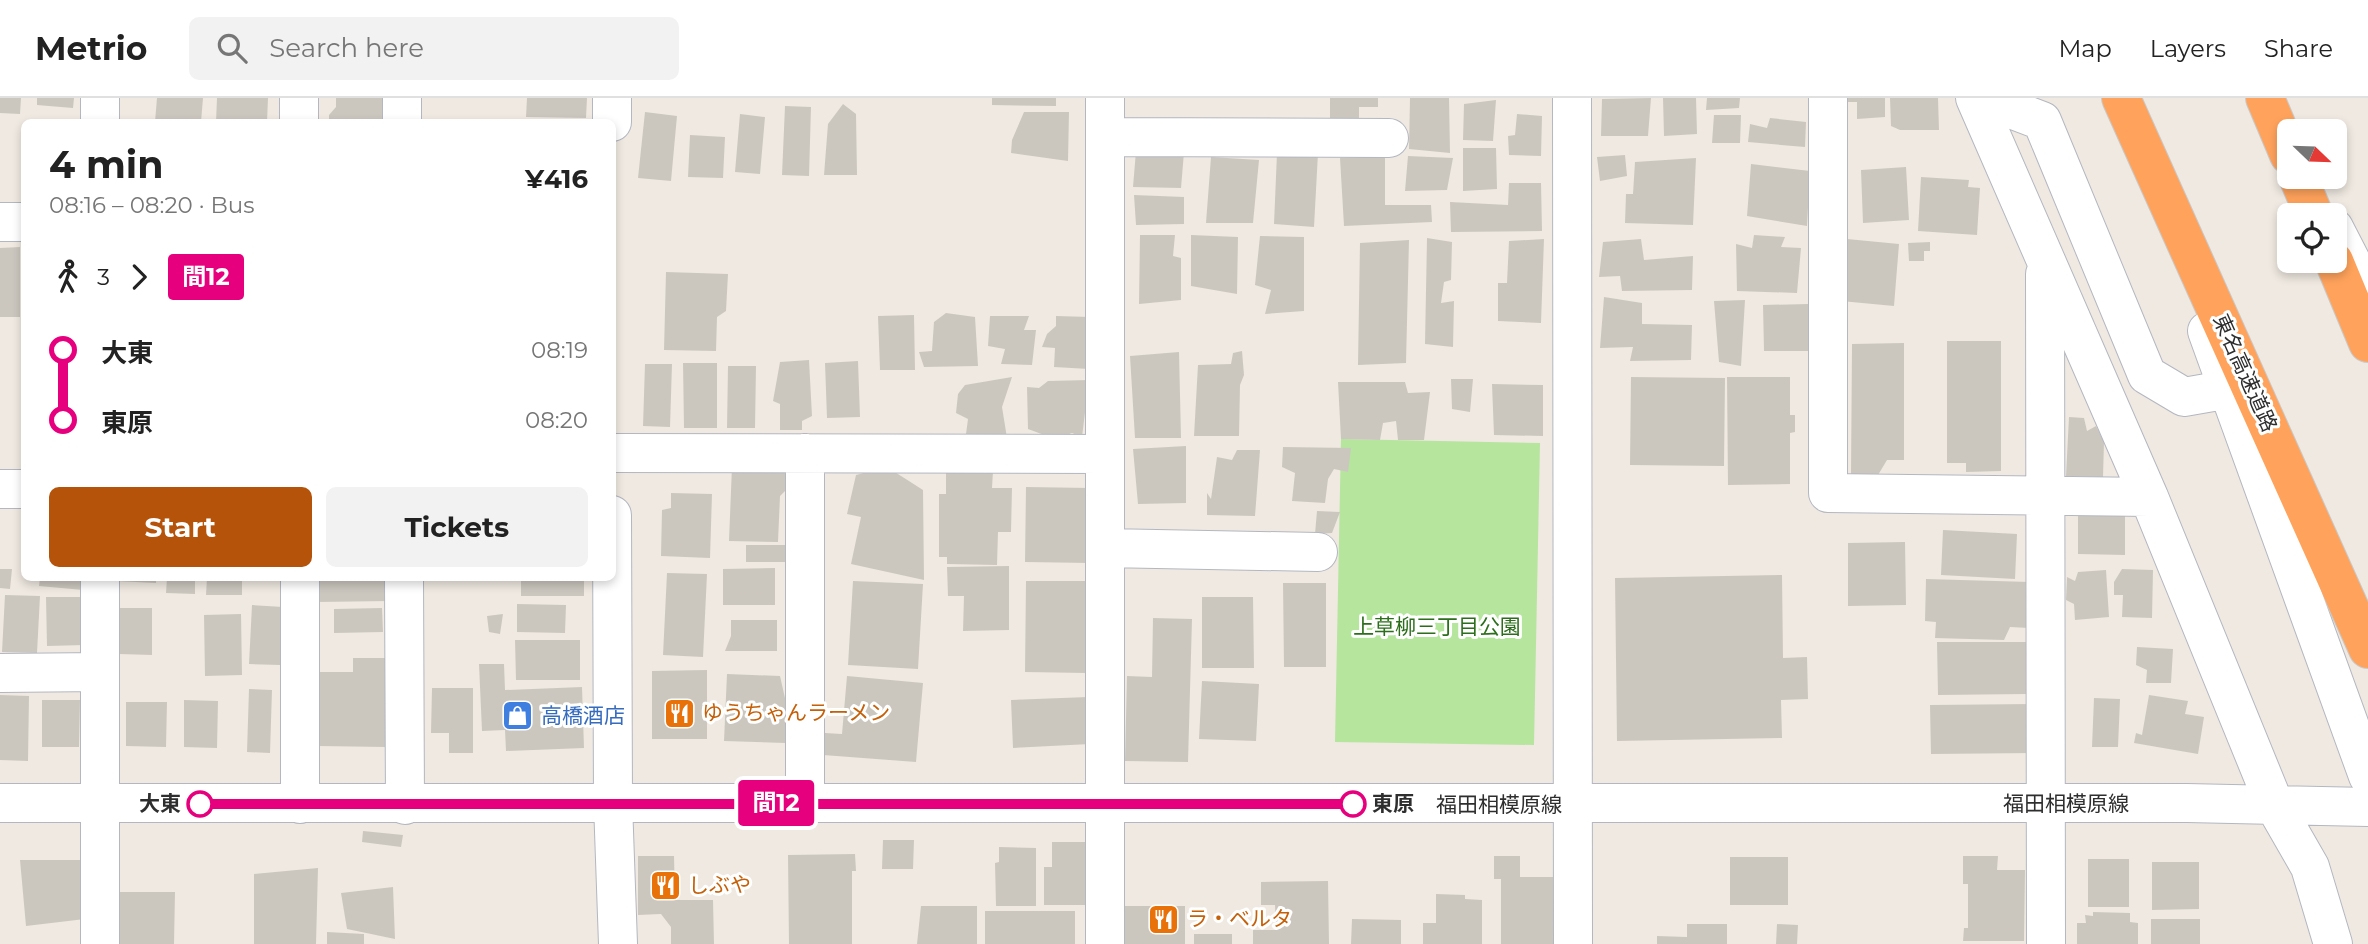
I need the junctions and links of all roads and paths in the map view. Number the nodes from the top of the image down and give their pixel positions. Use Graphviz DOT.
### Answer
graph roads {
  1 [pos="100,98"];
  2 [pos="299,98"];
  3 [pos="402,98"];
  4 [pos="612,98"];
  5 [pos="1105,98"];
  6 [pos="1572,98"];
  7 [pos="1828,98"];
  8 [pos="1975,98"];
  9 [pos="1982,98"];
  10 [pos="2114,98"];
  11 [pos="2121,98"];
  12 [pos="2267,98"];
  13 [pos="100,119"];
  14 [pos="299,119"];
  15 [pos="402,119"];
  16 [pos="612,119"];
  17 [pos="2279,119"];
  18 [pos="2277,124"];
  19 [pos="1105,137"];
  20 [pos="1389,138"];
  21 [pos="0,222"];
  22 [pos="21,222"];
  23 [pos="2347,254"];
  24 [pos="2045,258"];
  25 [pos="2338,273"];
  26 [pos="2368,295"];
  27 [pos="2368,343"];
  28 [pos="2230,389"];
  29 [pos="616,453"];
  30 [pos="805,453"];
  31 [pos="1105,454"];
  32 [pos="0,489"];
  33 [pos="21,489"];
  34 [pos="2045,497"];
  35 [pos="2149,497"];
  36 [pos="1105,548"];
  37 [pos="1318,552"];
  38 [pos="100,581"];
  39 [pos="300,581"];
  40 [pos="404,581"];
  41 [pos="612,581"];
  42 [pos="2368,649"];
  43 [pos="100,672"];
  44 [pos="0,673"];
  45 [pos="2368,776"];
  46 [pos="1105,802"];
  47 [pos="0,803"];
  48 [pos="613,803"];
  49 [pos="804,803"];
  50 [pos="100,804"];
  51 [pos="300,804"];
  52 [pos="2046,804"];
  53 [pos="405,805"];
  54 [pos="1573,805"];
  55 [pos="2275,806"];
  56 [pos="2368,807"];
  57 [pos="100,944"];
  58 [pos="618,944"];
  59 [pos="1105,944"];
  60 [pos="1573,944"];
  61 [pos="2046,944"];
  62 [pos="2333,944"];
  1 -- 13 [label="street"];
  2 -- 14 [label="street"];
  3 -- 15 [label="street"];
  4 -- 16 [label="street"];
  5 -- 19 [label="street"];
  6 -- 54 [label="street"];
  7 -- 34 [label="street"];
  8 -- 24 [label="street"];
  9 -- 28 [label="street"];
  10 -- 28 [label="street"];
  11 -- 42 [label="highway, 東名高速道路"];
  12 -- 17 [label="street"];
  12 -- 18 [label="highway"];
  19 -- 20 [label="street"];
  19 -- 31 [label="street"];
  21 -- 22 [label="street"];
  23 -- 26 [label="street"];
  24 -- 34 [label="street"];
  24 -- 35 [label="street"];
  25 -- 27 [label="highway"];
  28 -- 45 [label="street"];
  29 -- 30 [label="street"];
  30 -- 31 [label="street"];
  30 -- 49 [label="street"];
  31 -- 36 [label="street"];
  32 -- 33 [label="street"];
  34 -- 35 [label="street"];
  34 -- 52 [label="street"];
  35 -- 55 [label="street"];
  36 -- 37 [label="street"];
  36 -- 46 [label="street"];
  38 -- 43 [label="street"];
  39 -- 51 [label="street"];
  40 -- 53 [label="street"];
  41 -- 48 [label="street"];
  43 -- 44 [label="street"];
  43 -- 50 [label="street"];
  46 -- 49 [label="street, 福田相模原線"];
  46 -- 54 [label="street, 福田相模原線"];
  46 -- 59 [label="street"];
  47 -- 50 [label="street, 福田相模原線"];
  48 -- 49 [label="street, 福田相模原線"];
  48 -- 53 [label="street, 福田相模原線"];
  48 -- 58 [label="street"];
  50 -- 51 [label="street, 福田相模原線"];
  50 -- 57 [label="street"];
  51 -- 53 [label="street, 福田相模原線"];
  52 -- 54 [label="street, 福田相模原線"];
  52 -- 55 [label="street, 福田相模原線"];
  52 -- 61 [label="street"];
  54 -- 60 [label="street"];
  55 -- 56 [label="street, 福田相模原線"];
  55 -- 62 [label="street"];
}
